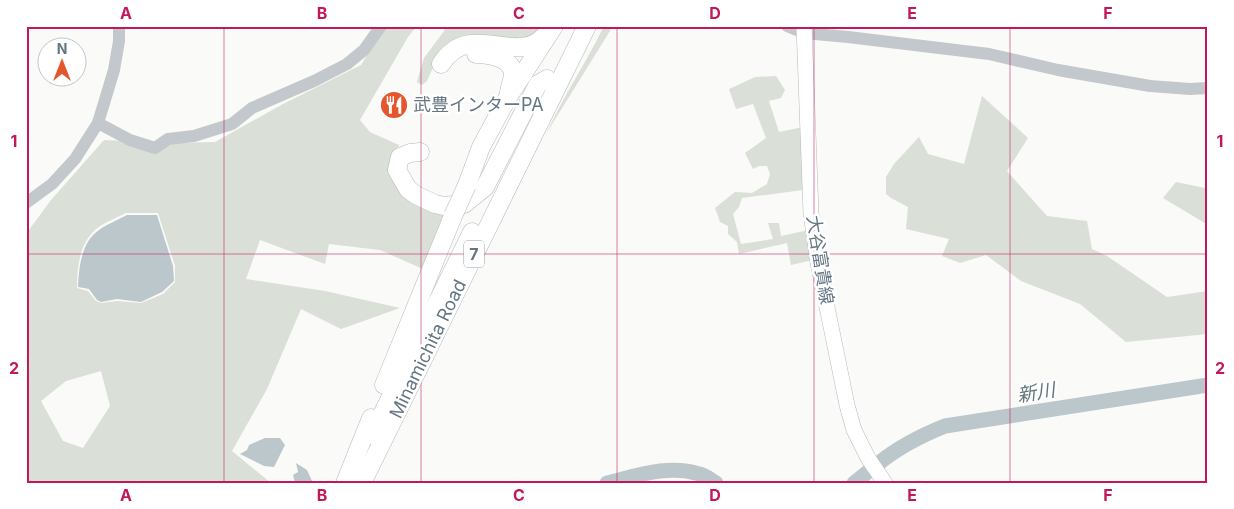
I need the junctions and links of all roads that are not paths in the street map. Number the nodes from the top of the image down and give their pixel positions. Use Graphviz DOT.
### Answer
graph roads {
  1 [pos="119,26"];
  2 [pos="381,26"];
  3 [pos="573,26"];
  4 [pos="587,26"];
  5 [pos="594,26"];
  6 [pos="787,26"];
  7 [pos="553,28"];
  8 [pos="804,30"];
  9 [pos="470,55"];
  10 [pos="441,64"];
  11 [pos="555,76"];
  12 [pos="1208,88"];
  13 [pos="508,97"];
  14 [pos="98,123"];
  15 [pos="420,152"];
  16 [pos="26,203"];
  17 [pos="345,483"];
  18 [pos="350,483"];
  19 [pos="362,483"];
  20 [pos="885,483"];
  1 -- 14 [label="street"];
  2 -- 14 [label="street"];
  3 -- 11 [label="highway, Minamichita Road / 7"];
  4 -- 11 [label="highway, Minamichita Road / 7"];
  5 -- 11 [label="highway"];
  6 -- 8 [label="street"];
  7 -- 10 [label="highway"];
  7 -- 13 [label="highway"];
  8 -- 12 [label="street"];
  8 -- 20 [label="main road, 大谷富貴線"];
  9 -- 13 [label="highway"];
  11 -- 15 [label="highway"];
  11 -- 18 [label="highway, Minamichita Road / 7"];
  11 -- 19 [label="highway, Minamichita Road / 7"];
  13 -- 17 [label="highway, bridge"];
  14 -- 16 [label="street"];
}
